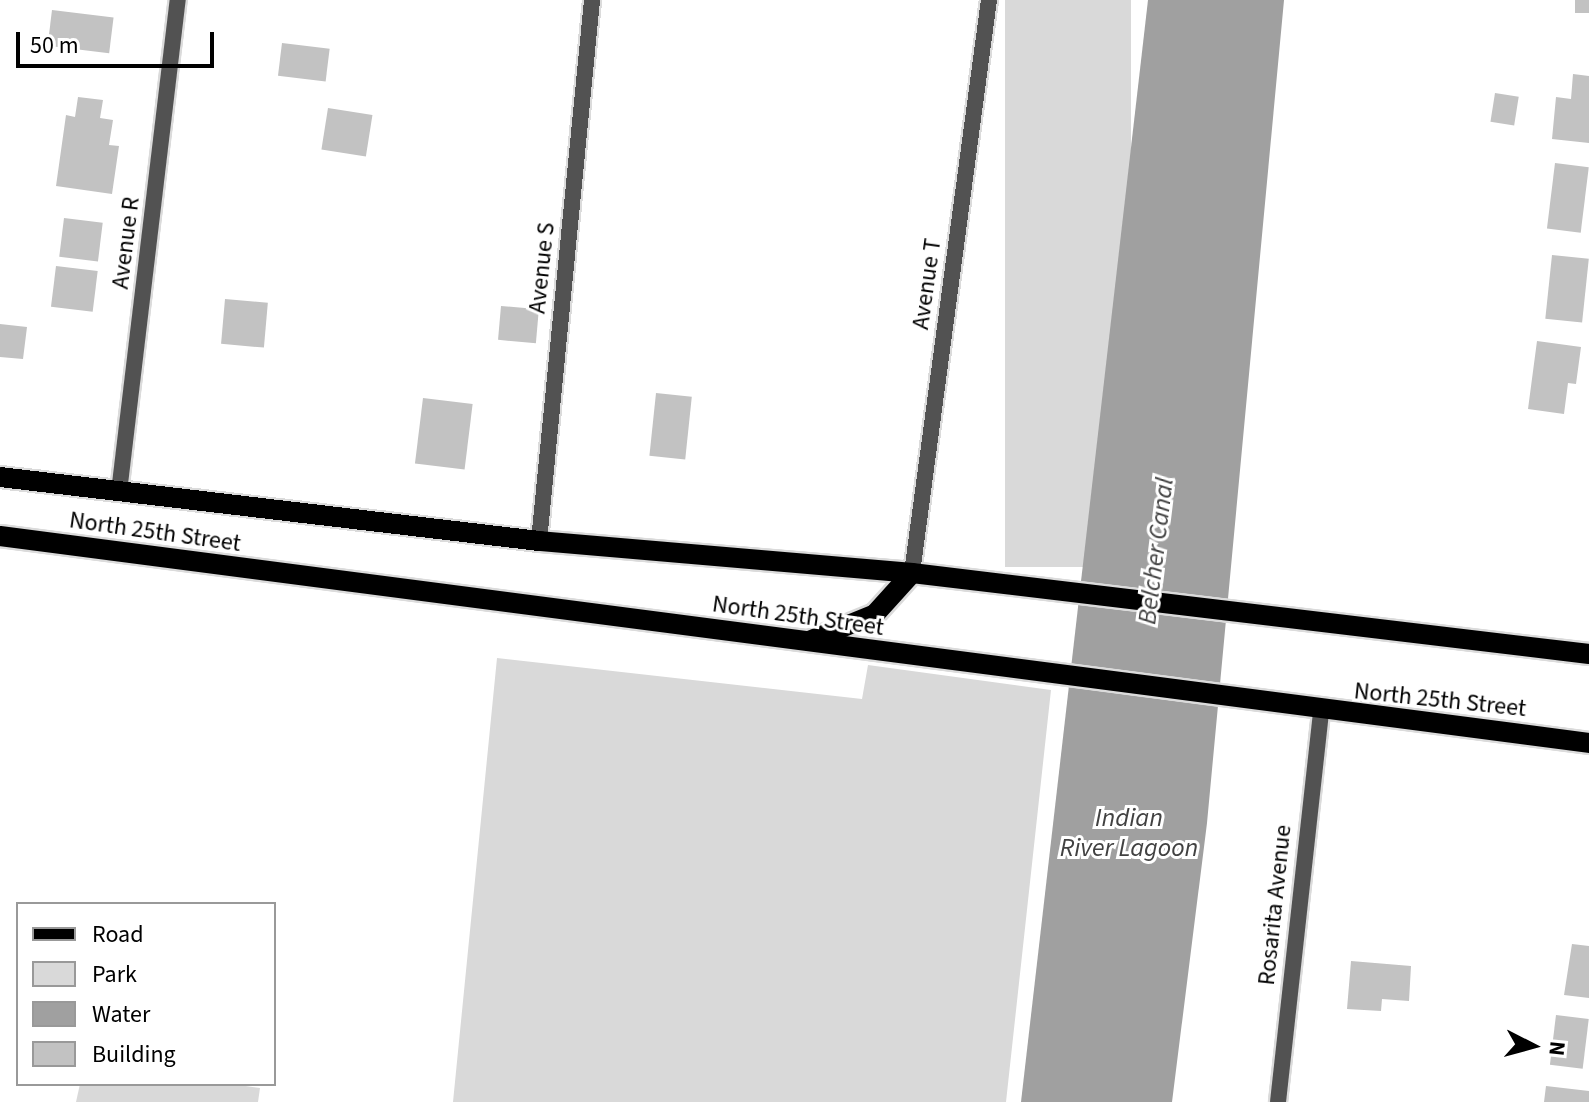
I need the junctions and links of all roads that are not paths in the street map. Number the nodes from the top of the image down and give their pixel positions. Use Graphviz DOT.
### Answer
graph roads {
  1 [pos="178,0"];
  2 [pos="592,0"];
  3 [pos="989,0"];
  4 [pos="0,477"];
  5 [pos="119,492"];
  6 [pos="0,536"];
  7 [pos="539,541"];
  8 [pos="912,573"];
  9 [pos="806,643"];
  10 [pos="1589,654"];
  11 [pos="1321,713"];
  12 [pos="1589,743"];
  13 [pos="1278,1102"];
  1 -- 5 [label="street, Avenue R"];
  2 -- 7 [label="street, Avenue S"];
  3 -- 8 [label="street, Avenue T"];
  4 -- 5 [label="main road, North 25th Street"];
  5 -- 7 [label="main road, North 25th Street"];
  6 -- 9 [label="main road, North 25th Street"];
  7 -- 8 [label="main road, North 25th Street"];
  8 -- 9 [label="main road"];
  8 -- 10 [label="main road, North 25th Street"];
  9 -- 11 [label="main road, North 25th Street"];
  11 -- 12 [label="main road, North 25th Street"];
  11 -- 13 [label="street, Rosarita Avenue"];
}
